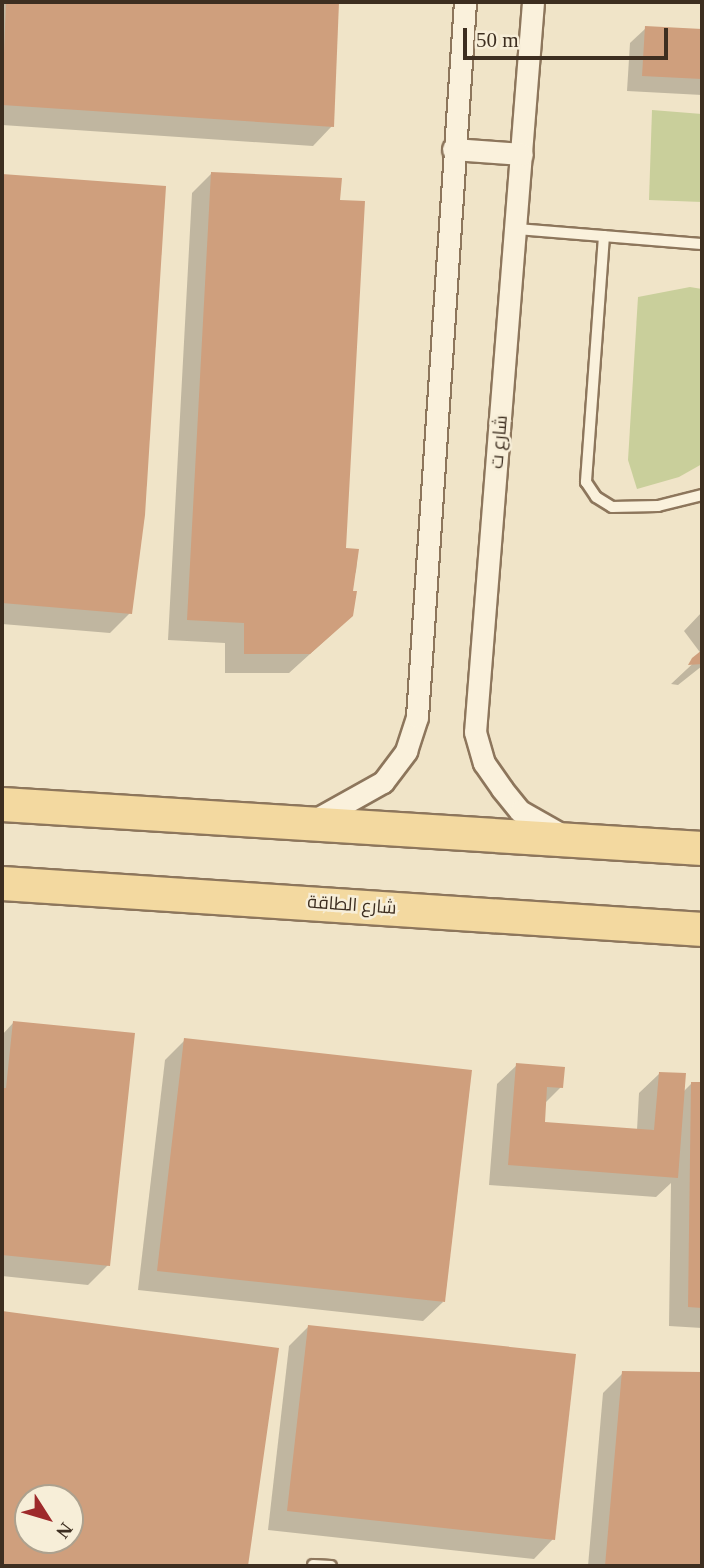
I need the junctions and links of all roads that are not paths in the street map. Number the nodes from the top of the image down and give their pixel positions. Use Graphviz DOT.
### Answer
graph roads {
  1 [pos="465,2"];
  2 [pos="533,2"];
  3 [pos="453,149"];
  4 [pos="522,154"];
  5 [pos="516,229"];
  6 [pos="604,236"];
  7 [pos="702,244"];
  8 [pos="702,495"];
  9 [pos="2,804"];
  10 [pos="306,824"];
  11 [pos="570,839"];
  12 [pos="702,848"];
  13 [pos="2,883"];
  14 [pos="702,914"];
  15 [pos="588,919"];
  16 [pos="702,929"];
  17 [pos="313,1564"];
  18 [pos="331,1566"];
  1 -- 3 [label="street"];
  2 -- 4 [label="street, شارع ت"];
  3 -- 4 [label="street"];
  3 -- 10 [label="street"];
  4 -- 5 [label="street, شارع ت"];
  5 -- 6 [label="lane"];
  5 -- 11 [label="street, شارع ت"];
  6 -- 7 [label="lane"];
  6 -- 8 [label="lane"];
  9 -- 10 [label="main road"];
  10 -- 11 [label="main road"];
  11 -- 12 [label="main road"];
  13 -- 15 [label="main road, شارع الطاقة"];
  14 -- 15 [label="main road"];
  15 -- 16 [label="main road, شارع الطاقة"];
  17 -- 18 [label="lane"];
}
